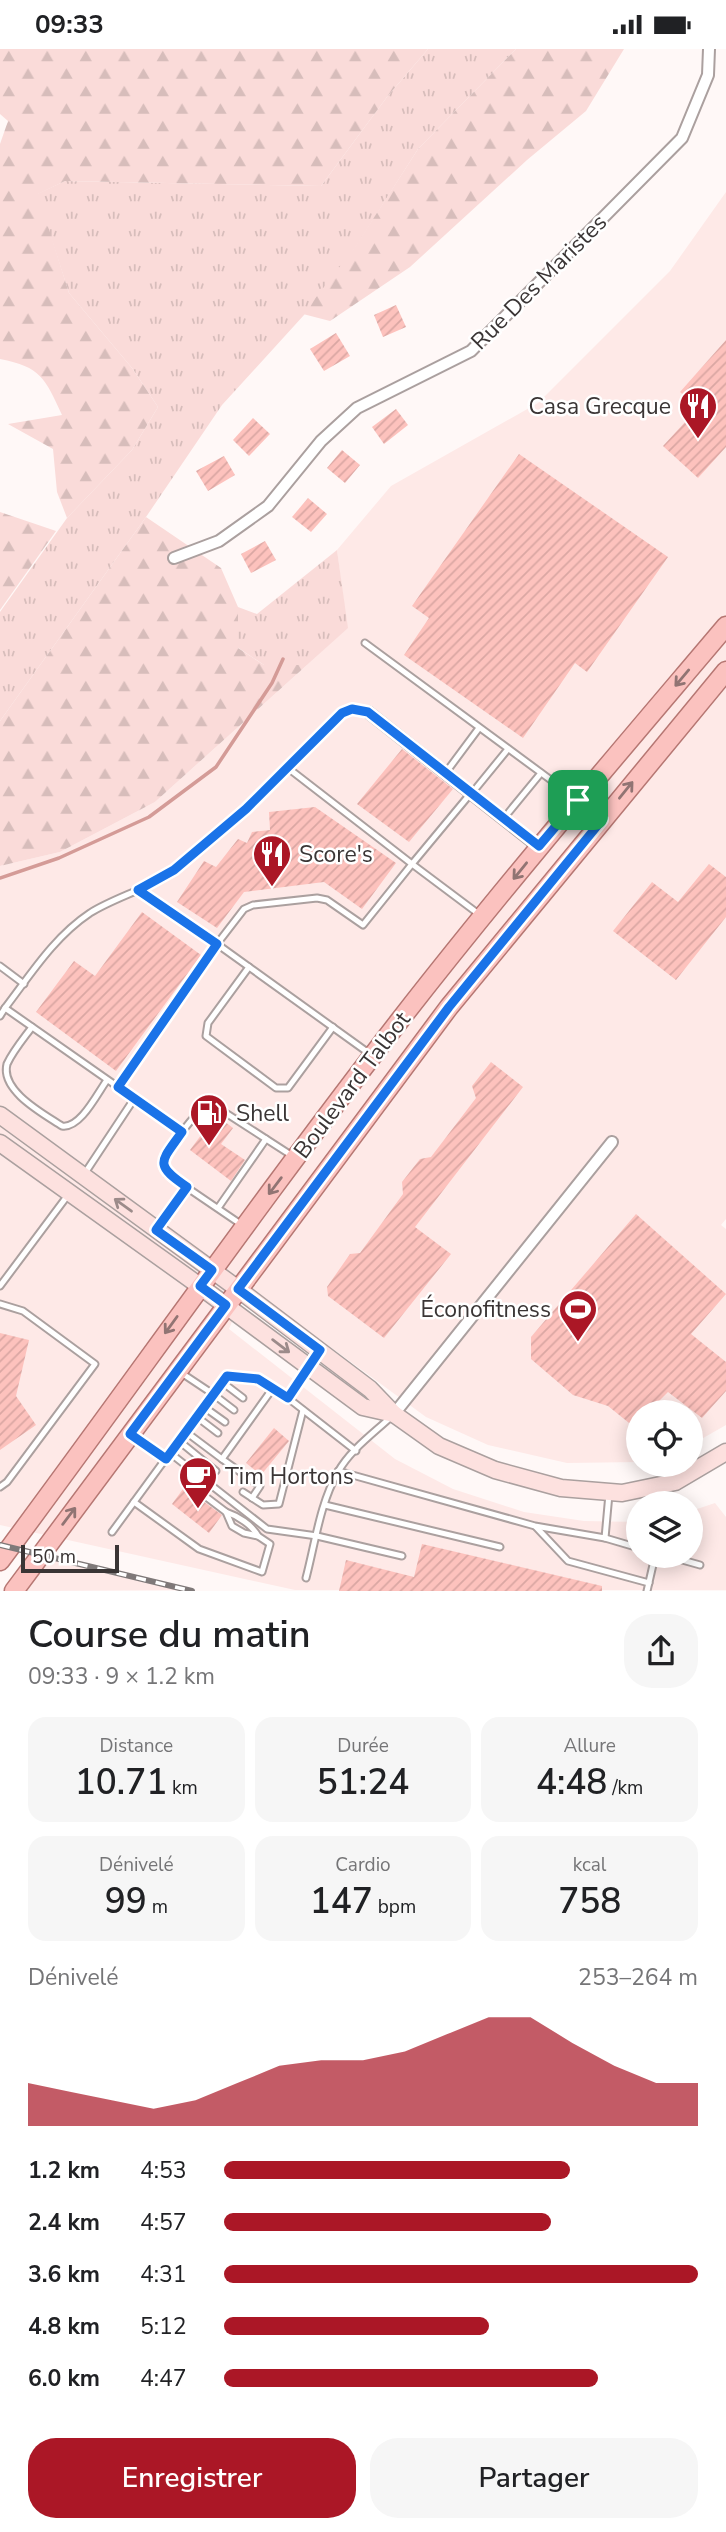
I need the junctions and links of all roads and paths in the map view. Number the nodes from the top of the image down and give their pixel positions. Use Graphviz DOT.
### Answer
graph roads {
  1 [pos="709,49"];
  2 [pos="174,558"];
  3 [pos="726,626"];
  4 [pos="365,643"];
  5 [pos="726,671"];
  6 [pos="368,712"];
  7 [pos="479,728"];
  8 [pos="508,749"];
  9 [pos="450,767"];
  10 [pos="288,768"];
  11 [pos="541,773"];
  12 [pos="474,790"];
  13 [pos="578,800"];
  14 [pos="509,813"];
  15 [pos="602,820"];
  16 [pos="539,846"];
  17 [pos="412,864"];
  18 [pos="138,890"];
  19 [pos="483,917"];
  20 [pos="217,944"];
  21 [pos="0,966"];
  22 [pos="249,967"];
  23 [pos="24,984"];
  24 [pos="5,1008"];
  25 [pos="0,1016"];
  26 [pos="32,1027"];
  27 [pos="333,1027"];
  28 [pos="373,1056"];
  29 [pos="107,1080"];
  30 [pos="118,1087"];
  31 [pos="134,1099"];
  32 [pos="0,1115"];
  33 [pos="182,1132"];
  34 [pos="266,1139"];
  35 [pos="612,1142"];
  36 [pos="0,1143"];
  37 [pos="296,1158"];
  38 [pos="83,1176"];
  39 [pos="187,1187"];
  40 [pos="70,1192"];
  41 [pos="218,1208"];
  42 [pos="244,1227"];
  43 [pos="156,1230"];
  44 [pos="212,1270"];
  45 [pos="0,1286"];
  46 [pos="200,1286"];
  47 [pos="238,1289"];
  48 [pos="0,1304"];
  49 [pos="226,1305"];
  50 [pos="320,1350"];
  51 [pos="308,1366"];
  52 [pos="177,1370"];
  53 [pos="222,1382"];
  54 [pos="273,1388"];
  55 [pos="213,1394"];
  56 [pos="243,1398"];
  57 [pos="288,1398"];
  58 [pos="204,1407"];
  59 [pos="234,1410"];
  60 [pos="303,1410"];
  61 [pos="394,1414"];
  62 [pos="197,1417"];
  63 [pos="225,1422"];
  64 [pos="186,1432"];
  65 [pos="218,1433"];
  66 [pos="130,1434"];
  67 [pos="178,1441"];
  68 [pos="356,1451"];
  69 [pos="726,1452"];
  70 [pos="168,1456"];
  71 [pos="222,1459"];
  72 [pos="186,1466"];
  73 [pos="215,1471"];
  74 [pos="338,1471"];
  75 [pos="0,1487"];
  76 [pos="243,1492"];
  77 [pos="609,1492"];
  78 [pos="252,1498"];
  79 [pos="134,1502"];
  80 [pos="325,1505"];
  81 [pos="226,1512"];
  82 [pos="535,1526"];
  83 [pos="112,1532"];
  84 [pos="258,1536"];
  85 [pos="317,1536"];
  86 [pos="605,1538"];
  87 [pos="626,1544"];
  88 [pos="500,1547"];
  89 [pos="402,1556"];
  90 [pos="0,1561"];
  91 [pos="653,1568"];
  92 [pos="306,1578"];
  93 [pos="649,1583"];
  94 [pos="14,1591"];
  95 [pos="647,1591"];
  1 -- 2 [label="street, Rue Des Maristes"];
  3 -- 13 [label="main road, Boulevard Talbot, one-way"];
  4 -- 7 [label="lane"];
  15 -- 5 [label="main road, Boulevard Talbot, one-way"];
  6 -- 10 [label="lane"];
  6 -- 12 [label="street"];
  7 -- 8 [label="lane"];
  7 -- 9 [label="lane"];
  8 -- 11 [label="lane"];
  8 -- 12 [label="lane"];
  10 -- 17 [label="lane"];
  10 -- 18 [label="lane"];
  11 -- 13 [label="lane"];
  11 -- 14 [label="lane"];
  12 -- 16 [label="street"];
  12 -- 17 [label="lane"];
  13 -- 15 [label="lane"];
  13 -- 16 [label="main road, Boulevard Talbot"];
  15 -- 47 [label="main road, Boulevard Talbot"];
  16 -- 19 [label="main road, Boulevard Talbot, one-way"];
  17 -- 19 [label="lane"];
  17 -- 20 [label="lane"];
  18 -- 20 [label="lane"];
  18 -- 23 [label="lane"];
  19 -- 28 [label="main road, Boulevard Talbot"];
  20 -- 22 [label="lane"];
  20 -- 30 [label="lane"];
  21 -- 23 [label="lane"];
  22 -- 27 [label="lane"];
  22 -- 27 [label="lane"];
  23 -- 24 [label="lane"];
  24 -- 25 [label="lane"];
  24 -- 26 [label="lane"];
  26 -- 29 [label="lane"];
  26 -- 29 [label="lane"];
  27 -- 28 [label="lane"];
  28 -- 37 [label="main road, Boulevard Talbot"];
  29 -- 30 [label="lane"];
  30 -- 31 [label="lane"];
  31 -- 33 [label="lane"];
  31 -- 38 [label="lane"];
  32 -- 38 [label="street"];
  33 -- 34 [label="lane"];
  33 -- 39 [label="lane"];
  34 -- 37 [label="lane"];
  34 -- 41 [label="lane"];
  35 -- 61 [label="street"];
  36 -- 40 [label="street"];
  37 -- 42 [label="main road, Boulevard Talbot, one-way"];
  43 -- 38 [label="street, one-way"];
  39 -- 41 [label="lane"];
  39 -- 43 [label="lane"];
  40 -- 45 [label="lane"];
  40 -- 46 [label="street"];
  41 -- 42 [label="lane"];
  42 -- 44 [label="main road, Boulevard Talbot"];
  43 -- 44 [label="street"];
  44 -- 46 [label="main road, Boulevard Talbot"];
  44 -- 47 [label="street"];
  46 -- 49 [label="street"];
  46 -- 90 [label="main road, Boulevard Talbot, one-way"];
  47 -- 49 [label="main road, Boulevard Talbot"];
  47 -- 50 [label="street"];
  48 -- 75 [label="lane"];
  49 -- 51 [label="street, one-way"];
  49 -- 52 [label="main road, Boulevard Talbot"];
  50 -- 51 [label="lane"];
  50 -- 61 [label="street"];
  51 -- 57 [label="lane"];
  51 -- 61 [label="street"];
  52 -- 55 [label="lane"];
  52 -- 66 [label="main road, Boulevard Talbot"];
  53 -- 54 [label="lane"];
  53 -- 55 [label="lane"];
  53 -- 56 [label="lane"];
  54 -- 57 [label="lane"];
  54 -- 71 [label="lane"];
  55 -- 58 [label="lane"];
  55 -- 59 [label="lane"];
  57 -- 60 [label="lane"];
  58 -- 62 [label="lane"];
  58 -- 63 [label="lane"];
  60 -- 68 [label="lane"];
  60 -- 78 [label="lane"];
  61 -- 68 [label="lane"];
  61 -- 77 [label="street"];
  62 -- 64 [label="lane"];
  62 -- 65 [label="lane"];
  64 -- 67 [label="lane"];
  64 -- 71 [label="lane"];
  66 -- 70 [label="lane"];
  94 -- 66 [label="main road, Boulevard Talbot, one-way"];
  67 -- 70 [label="lane"];
  67 -- 73 [label="lane"];
  68 -- 74 [label="lane"];
  69 -- 77 [label="street"];
  70 -- 72 [label="lane"];
  70 -- 79 [label="lane"];
  71 -- 78 [label="lane"];
  72 -- 81 [label="lane"];
  72 -- 85 [label="lane"];
  74 -- 80 [label="lane"];
  74 -- 82 [label="lane"];
  76 -- 78 [label="lane"];
  77 -- 86 [label="lane"];
  79 -- 83 [label="lane"];
  79 -- 84 [label="lane"];
  80 -- 85 [label="lane"];
  80 -- 88 [label="lane"];
  81 -- 84 [label="lane"];
  81 -- 84 [label="lane"];
  82 -- 86 [label="lane"];
  82 -- 93 [label="lane"];
  85 -- 89 [label="lane"];
  85 -- 92 [label="lane"];
  86 -- 87 [label="lane"];
  91 -- 93 [label="lane"];
  93 -- 95 [label="lane"];
}
